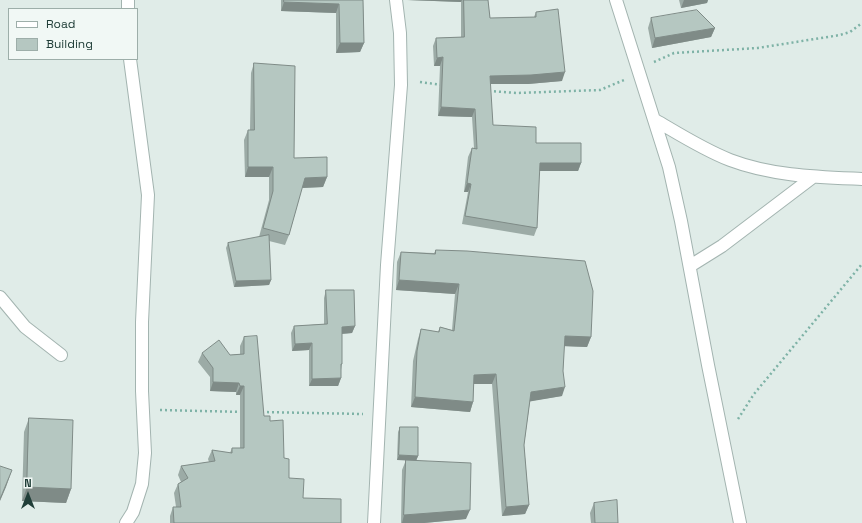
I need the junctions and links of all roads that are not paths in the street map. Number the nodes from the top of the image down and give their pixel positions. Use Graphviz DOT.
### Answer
graph roads {
  1 [pos="396,0"];
  2 [pos="616,0"];
  3 [pos="130,60"];
  4 [pos="655,120"];
  5 [pos="813,177"];
  6 [pos="862,179"];
  7 [pos="690,266"];
  8 [pos="0,297"];
  9 [pos="61,355"];
  10 [pos="738,521"];
  11 [pos="126,523"];
  12 [pos="374,523"];
  1 -- 12 [label="street"];
  2 -- 4 [label="street"];
  3 -- 11 [label="street"];
  4 -- 5 [label="street"];
  4 -- 7 [label="street"];
  5 -- 6 [label="street"];
  5 -- 7 [label="street"];
  7 -- 10 [label="street"];
  8 -- 9 [label="street"];
}
